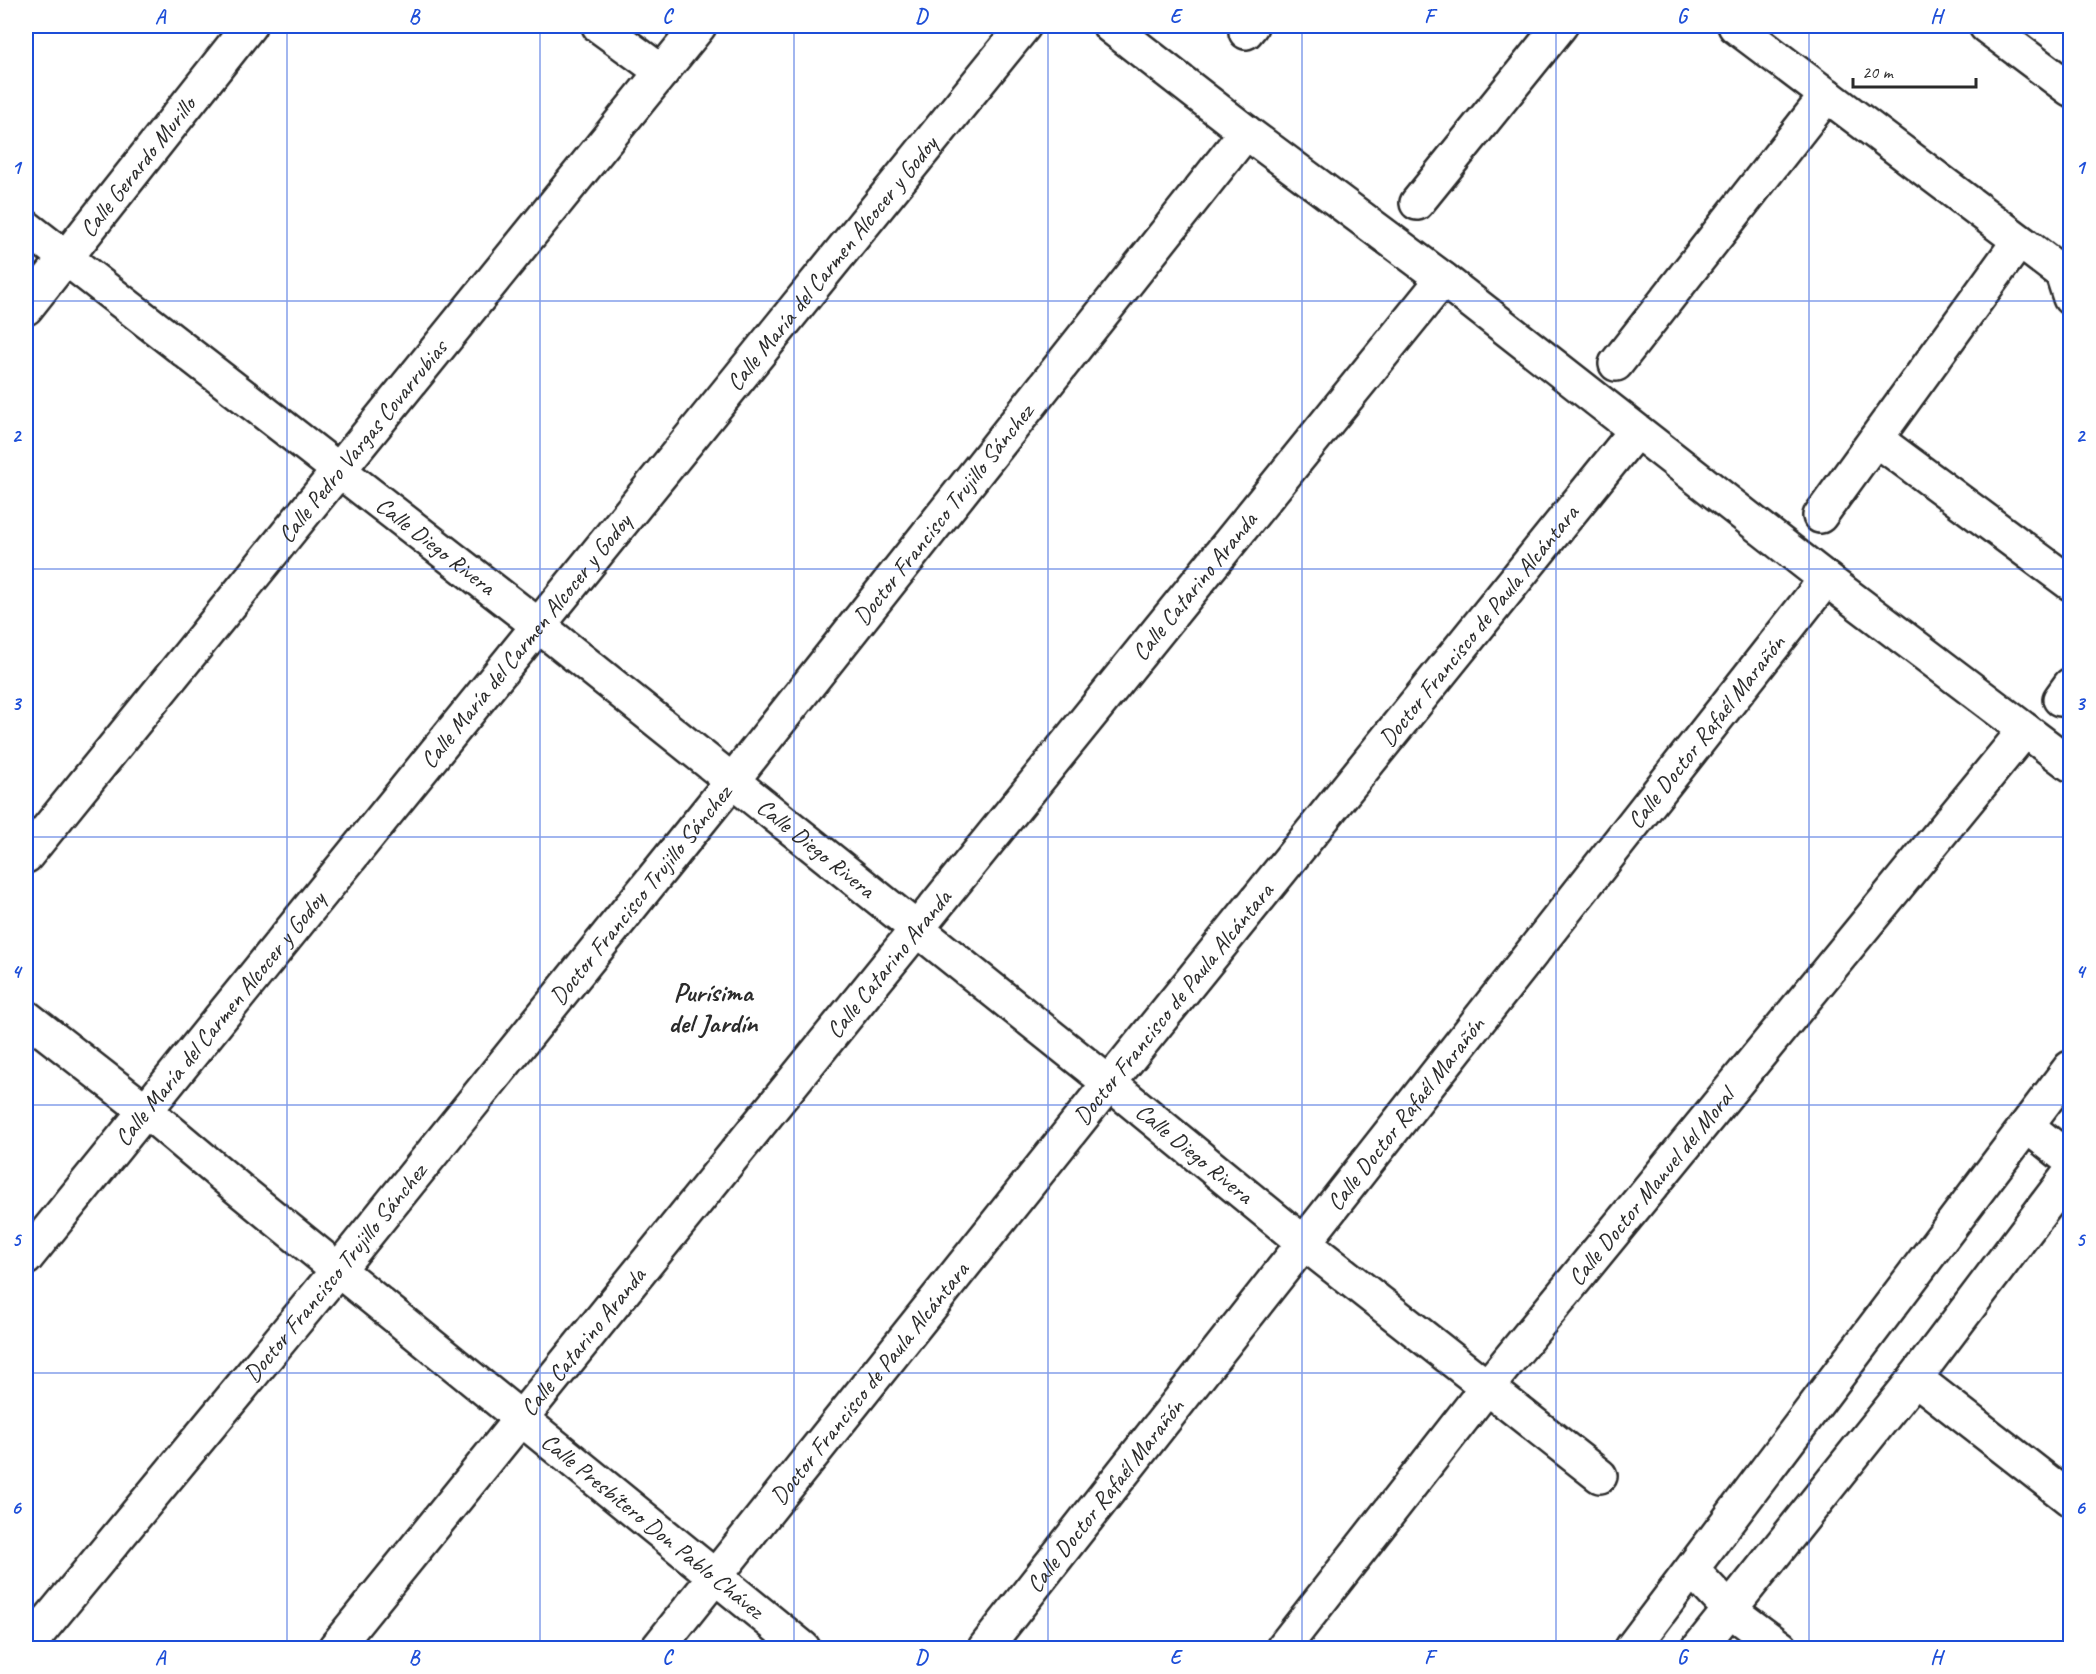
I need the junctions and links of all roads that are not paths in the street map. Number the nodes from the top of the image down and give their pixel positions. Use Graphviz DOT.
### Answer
graph roads {
  1 [pos="249,26"];
  2 [pos="599,26"];
  3 [pos="699,26"];
  4 [pos="1024,26"];
  5 [pos="1110,26"];
  6 [pos="1560,26"];
  7 [pos="1735,26"];
  8 [pos="1986,26"];
  9 [pos="663,72"];
  10 [pos="2070,89"];
  11 [pos="1827,95"];
  12 [pos="1246,132"];
  13 [pos="1416,203"];
  14 [pos="26,227"];
  15 [pos="2019,241"];
  16 [pos="65,257"];
  17 [pos="1443,279"];
  18 [pos="2070,298"];
  19 [pos="26,308"];
  20 [pos="1616,364"];
  21 [pos="1635,432"];
  22 [pos="1876,439"];
  23 [pos="338,470"];
  24 [pos="1820,516"];
  25 [pos="1826,579"];
  26 [pos="2070,582"];
  27 [pos="539,626"];
  28 [pos="2025,730"];
  29 [pos="2070,764"];
  30 [pos="732,782"];
  31 [pos="26,856"];
  32 [pos="918,930"];
  33 [pos="26,1017"];
  34 [pos="2070,1068"];
  35 [pos="1109,1083"];
  36 [pos="145,1110"];
  37 [pos="2027,1126"];
  38 [pos="2070,1160"];
  39 [pos="2070,1173"];
  40 [pos="1304,1243"];
  41 [pos="26,1258"];
  42 [pos="338,1270"];
  43 [pos="1915,1378"];
  44 [pos="1487,1387"];
  45 [pos="522,1419"];
  46 [pos="1600,1476"];
  47 [pos="2070,1499"];
  48 [pos="1692,1570"];
  49 [pos="715,1577"];
  50 [pos="1730,1610"];
  51 [pos="26,1648"];
  52 [pos="335,1648"];
  53 [pos="658,1648"];
  54 [pos="803,1648"];
  55 [pos="985,1648"];
  56 [pos="1282,1648"];
  57 [pos="1632,1648"];
  58 [pos="1699,1648"];
  59 [pos="1781,1648"];
  1 -- 16 [label="street, Calle Gerardo Murillo"];
  2 -- 9 [label="street"];
  3 -- 9 [label="street, Calle Pedro Vargas Covarrubias"];
  4 -- 27 [label="street, Calle María del Carmen Alcocer y Godoy"];
  5 -- 12 [label="street"];
  6 -- 13 [label="street"];
  7 -- 11 [label="street"];
  8 -- 10 [label="street"];
  9 -- 23 [label="street, Calle Pedro Vargas Covarrubias"];
  11 -- 15 [label="street"];
  11 -- 20 [label="street"];
  12 -- 17 [label="street"];
  12 -- 30 [label="street, Doctor Francisco Trujillo Sánchez"];
  14 -- 16 [label="street, Calle Diego Rivera"];
  15 -- 18 [label="street"];
  15 -- 22 [label="street"];
  16 -- 19 [label="street, Calle Gerardo Murillo"];
  16 -- 23 [label="street, Calle Diego Rivera"];
  17 -- 21 [label="street"];
  17 -- 32 [label="street, Calle Catarino Aranda"];
  21 -- 25 [label="street"];
  21 -- 35 [label="street, Doctor Francisco de Paula Alcántara"];
  22 -- 24 [label="street"];
  22 -- 26 [label="street"];
  23 -- 27 [label="street, Calle Diego Rivera"];
  23 -- 31 [label="street, Calle Pedro Vargas Covarrubias"];
  25 -- 28 [label="street"];
  25 -- 40 [label="street, Calle Doctor Rafaél Marañón"];
  27 -- 30 [label="street, Calle Diego Rivera"];
  27 -- 36 [label="street, Calle María del Carmen Alcocer y Godoy"];
  28 -- 29 [label="street"];
  28 -- 44 [label="street, Calle Doctor Manuel del Moral"];
  30 -- 32 [label="street, Calle Diego Rivera"];
  30 -- 42 [label="street, Doctor Francisco Trujillo Sánchez"];
  32 -- 35 [label="street, Calle Diego Rivera"];
  32 -- 45 [label="street, Calle Catarino Aranda"];
  33 -- 36 [label="street, Calle Presbítero Don Pablo Chávez"];
  34 -- 37 [label="street"];
  35 -- 40 [label="street, Calle Diego Rivera"];
  35 -- 49 [label="street, Doctor Francisco de Paula Alcántara"];
  36 -- 41 [label="street, Calle María del Carmen Alcocer y Godoy"];
  36 -- 42 [label="street, Calle Presbítero Don Pablo Chávez"];
  37 -- 38 [label="street"];
  37 -- 48 [label="street"];
  39 -- 43 [label="street"];
  40 -- 44 [label="street, Calle Diego Rivera"];
  40 -- 55 [label="street, Calle Doctor Rafaél Marañón"];
  42 -- 45 [label="street, Calle Presbítero Don Pablo Chávez"];
  42 -- 51 [label="street, Doctor Francisco Trujillo Sánchez"];
  43 -- 47 [label="street"];
  43 -- 50 [label="street"];
  44 -- 46 [label="street, Calle Diego Rivera"];
  44 -- 56 [label="street, Calle Doctor Manuel del Moral"];
  45 -- 49 [label="street, Calle Presbítero Don Pablo Chávez"];
  45 -- 52 [label="street, Calle Catarino Aranda"];
  48 -- 50 [label="street"];
  48 -- 57 [label="street"];
  49 -- 53 [label="street, Doctor Francisco de Paula Alcántara"];
  49 -- 54 [label="street, Calle Presbítero Don Pablo Chávez"];
  50 -- 58 [label="street"];
  50 -- 59 [label="street"];
}
